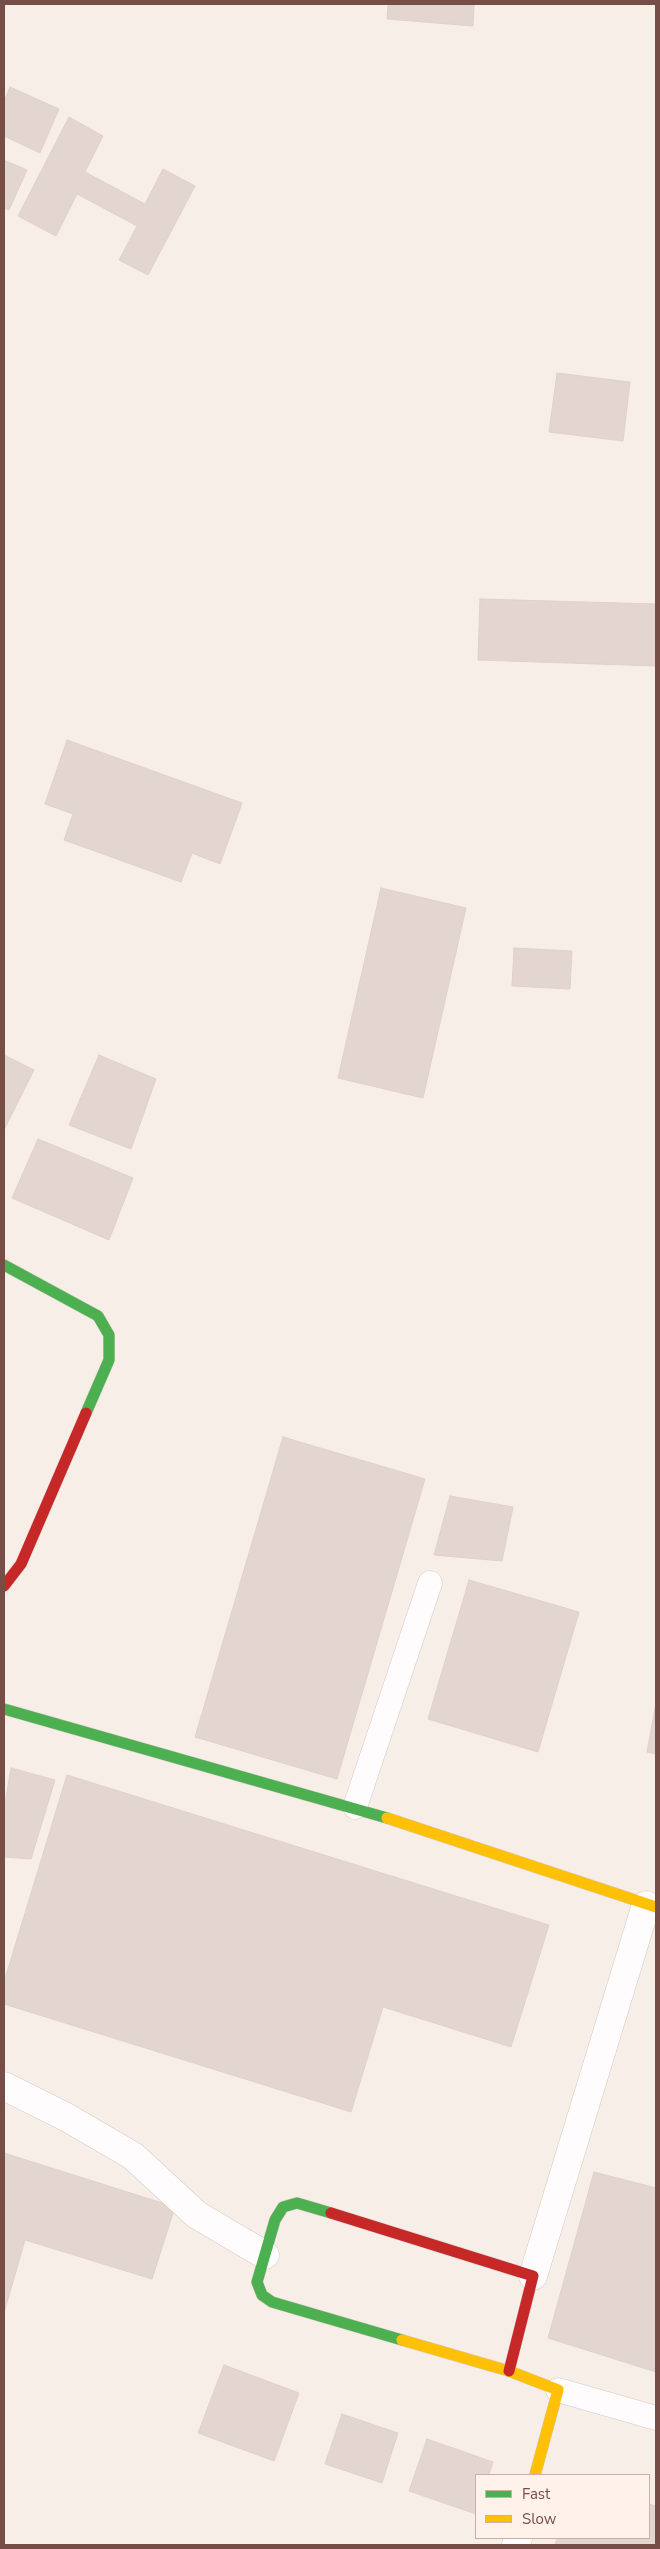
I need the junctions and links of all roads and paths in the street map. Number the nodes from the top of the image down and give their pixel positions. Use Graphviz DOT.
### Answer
graph roads {
  1 [pos="4,1265"];
  2 [pos="430,1583"];
  3 [pos="4,1586"];
  4 [pos="4,1710"];
  5 [pos="355,1807"];
  6 [pos="651,1906"];
  7 [pos="4,2086"];
  8 [pos="265,2256"];
  9 [pos="533,2276"];
  10 [pos="509,2371"];
  11 [pos="558,2390"];
  12 [pos="656,2418"];
  13 [pos="535,2474"];
  1 -- 3 [label="street"];
  2 -- 5 [label="lane"];
  4 -- 5 [label="street"];
  5 -- 6 [label="street"];
  6 -- 9 [label="street"];
  7 -- 8 [label="street"];
  8 -- 9 [label="street"];
  8 -- 10 [label="street"];
  9 -- 10 [label="street"];
  10 -- 11 [label="street"];
  11 -- 12 [label="lane"];
  11 -- 13 [label="street"];
}
